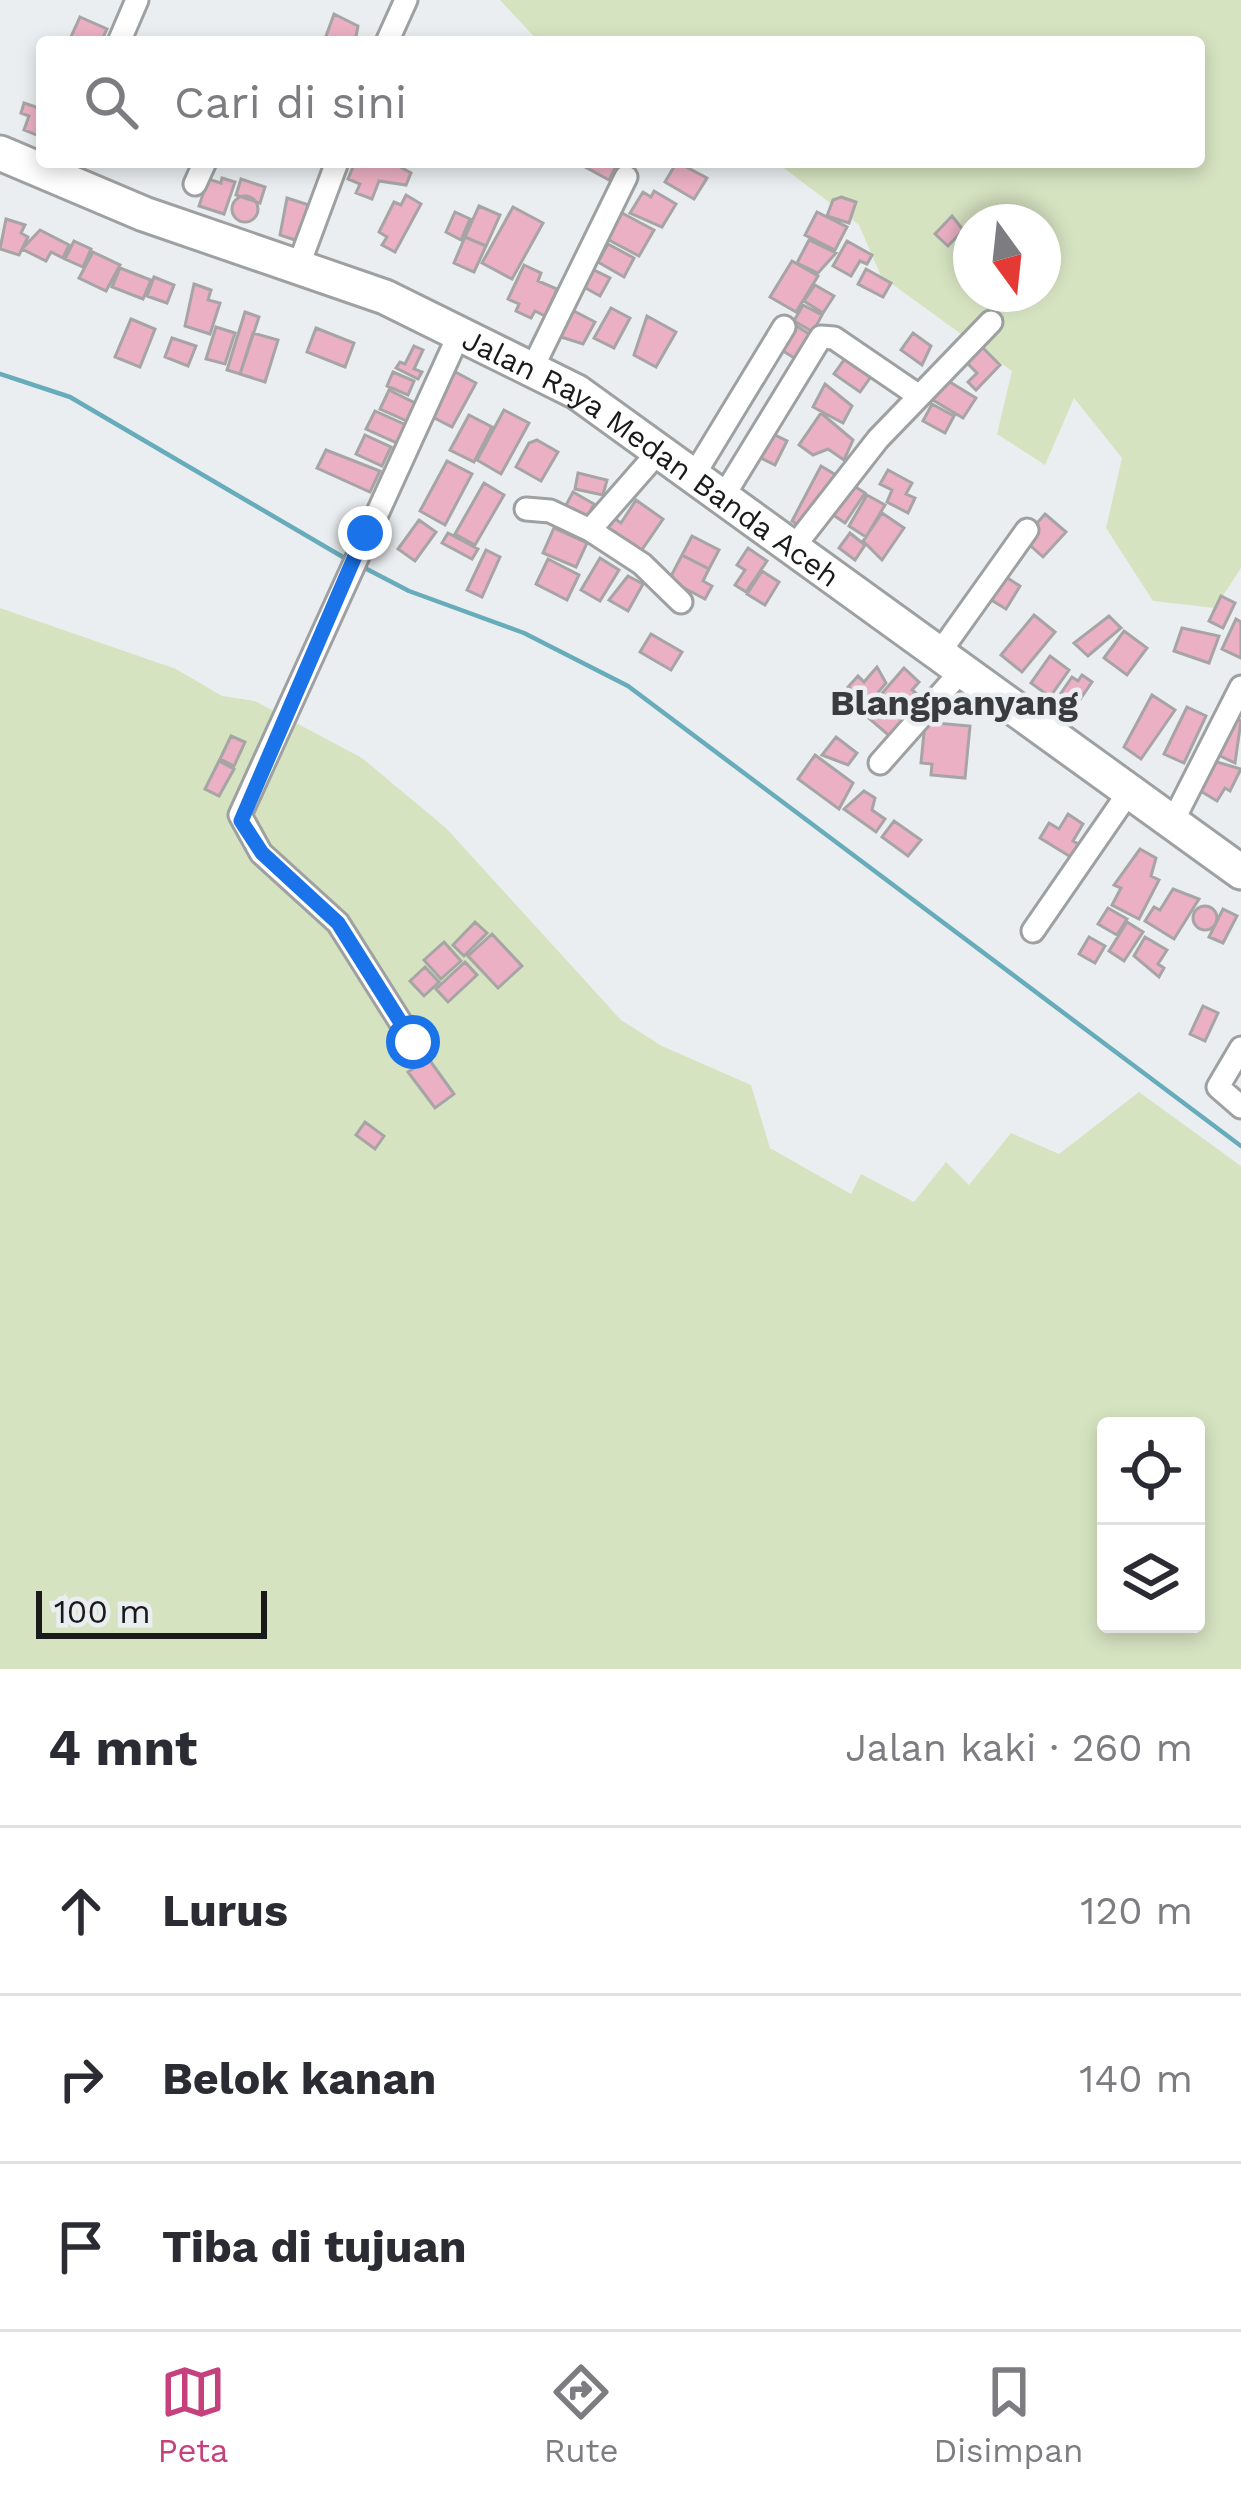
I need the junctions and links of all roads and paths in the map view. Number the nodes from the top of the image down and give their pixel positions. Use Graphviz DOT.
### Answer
graph roads {
  1 [pos="137,0"];
  2 [pos="406,0"];
  3 [pos="122,36"];
  4 [pos="390,36"];
  5 [pos="0,153"];
  6 [pos="36,163"];
  7 [pos="202,168"];
  8 [pos="336,168"];
  9 [pos="62,171"];
  10 [pos="626,177"];
  11 [pos="195,184"];
  12 [pos="298,267"];
  13 [pos="991,322"];
  14 [pos="784,327"];
  15 [pos="460,332"];
  16 [pos="532,369"];
  17 [pos="919,396"];
  18 [pos="660,450"];
  19 [pos="694,475"];
  20 [pos="723,497"];
  21 [pos="526,509"];
  22 [pos="590,530"];
  23 [pos="1027,530"];
  24 [pos="793,548"];
  25 [pos="681,602"];
  26 [pos="952,660"];
  27 [pos="1241,687"];
  28 [pos="880,764"];
  29 [pos="1131,788"];
  30 [pos="1174,818"];
  31 [pos="1241,872"];
  32 [pos="1033,931"];
  33 [pos="413,1042"];
  34 [pos="1241,1048"];
  35 [pos="1241,1107"];
  1 -- 3 [label="street"];
  2 -- 4 [label="street"];
  5 -- 6 [label="highway, Jalan Raya Medan Banda Aceh"];
  7 -- 11 [label="street"];
  8 -- 12 [label="street"];
  9 -- 12 [label="highway, Jalan Raya Medan Banda Aceh"];
  10 -- 16 [label="street"];
  12 -- 15 [label="highway, Jalan Raya Medan Banda Aceh"];
  13 -- 17 [label="street"];
  14 -- 19 [label="street"];
  15 -- 16 [label="highway, Jalan Raya Medan Banda Aceh"];
  15 -- 33 [label="street"];
  16 -- 18 [label="highway, Jalan Raya Medan Banda Aceh"];
  17 -- 20 [label="street"];
  17 -- 24 [label="street"];
  18 -- 19 [label="highway, Jalan Raya Medan Banda Aceh"];
  18 -- 22 [label="street"];
  19 -- 20 [label="highway, Jalan Raya Medan Banda Aceh"];
  20 -- 24 [label="highway, Jalan Raya Medan Banda Aceh"];
  21 -- 22 [label="street"];
  22 -- 25 [label="street"];
  23 -- 26 [label="street"];
  24 -- 26 [label="highway, Jalan Raya Medan Banda Aceh"];
  26 -- 28 [label="street"];
  26 -- 29 [label="highway, Jalan Raya Medan Banda Aceh"];
  27 -- 30 [label="street"];
  29 -- 30 [label="highway, Jalan Raya Medan Banda Aceh"];
  29 -- 32 [label="street"];
  30 -- 31 [label="highway, Jalan Raya Medan Banda Aceh"];
  34 -- 35 [label="street"];
}
